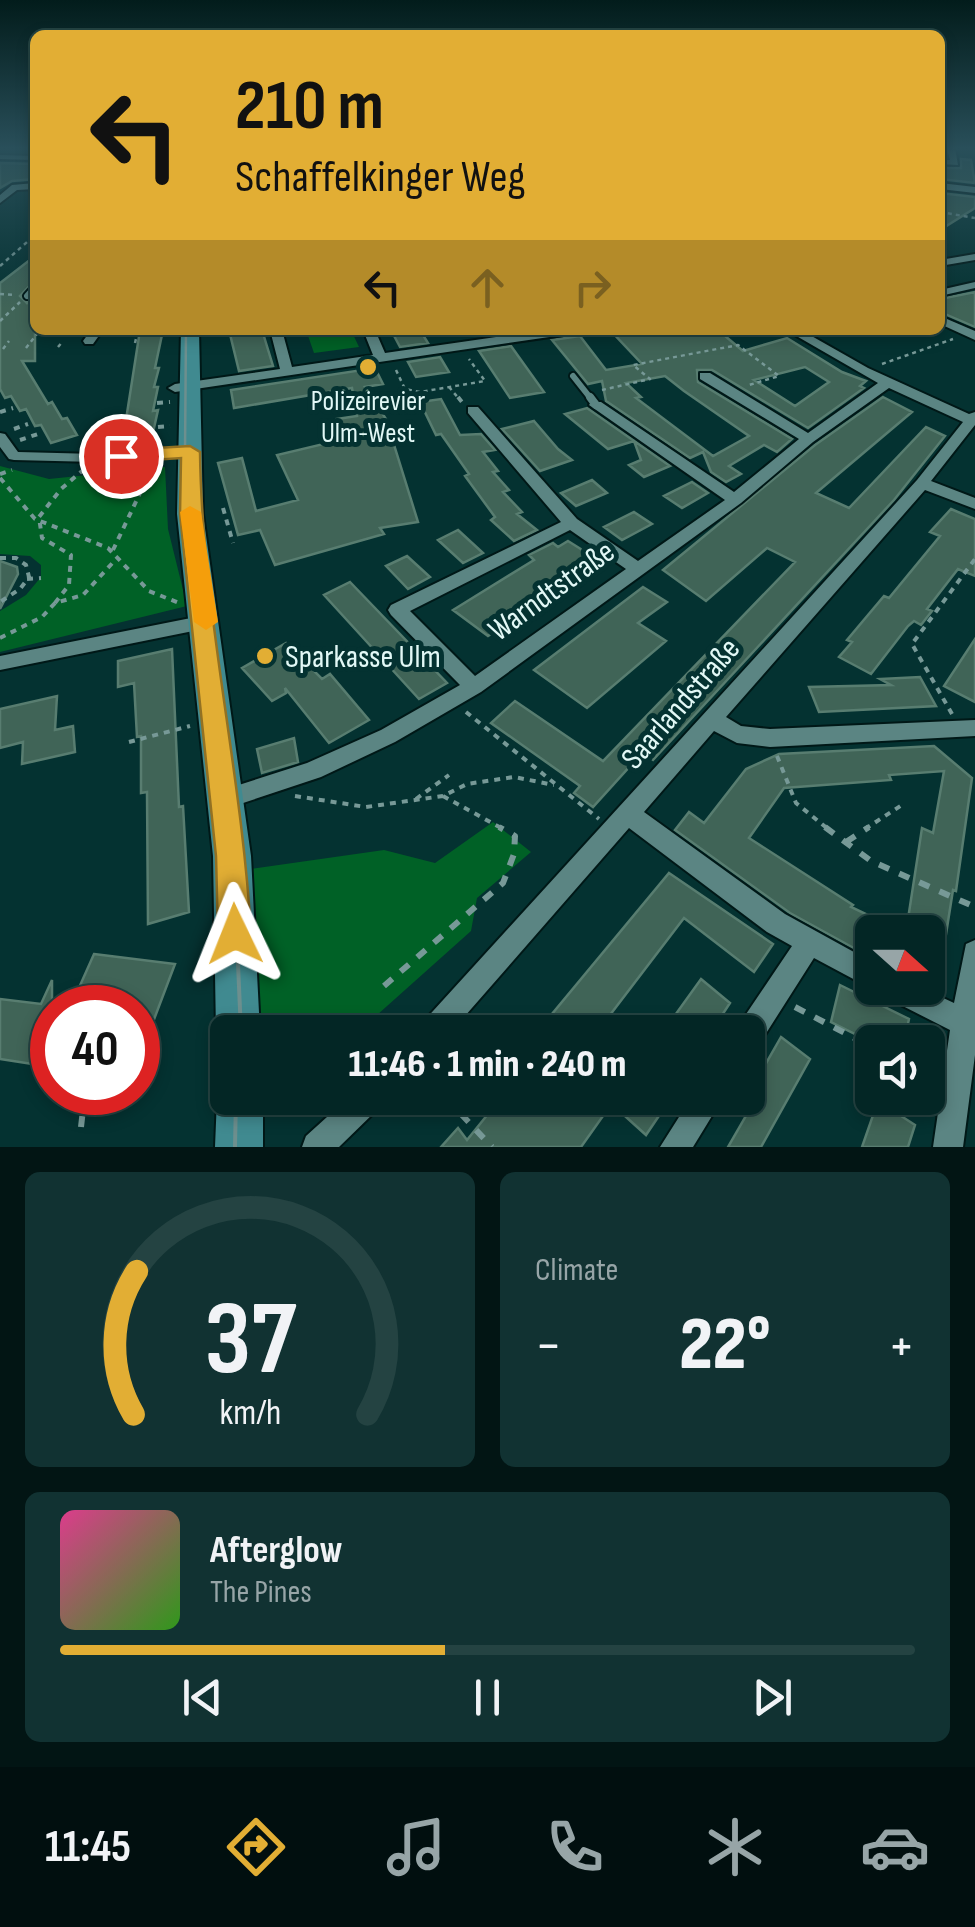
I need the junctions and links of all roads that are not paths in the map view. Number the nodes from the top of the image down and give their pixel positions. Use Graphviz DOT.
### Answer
graph roads {
  1 [pos="975,257"];
  2 [pos="945,262"];
  3 [pos="975,284"];
  4 [pos="945,291"];
  5 [pos="30,293"];
  6 [pos="27,296"];
  7 [pos="945,322"];
  8 [pos="177,335"];
  9 [pos="189,335"];
  10 [pos="277,335"];
  11 [pos="372,335"];
  12 [pos="538,335"];
  13 [pos="801,335"];
  14 [pos="971,335"];
  15 [pos="385,358"];
  16 [pos="287,372"];
  17 [pos="573,376"];
  18 [pos="705,376"];
  19 [pos="888,383"];
  20 [pos="174,395"];
  21 [pos="596,405"];
  22 [pos="473,410"];
  23 [pos="973,418"];
  24 [pos="0,437"];
  25 [pos="808,439"];
  26 [pos="183,453"];
  27 [pos="922,483"];
  28 [pos="734,500"];
  29 [pos="975,504"];
  30 [pos="571,523"];
  31 [pos="636,568"];
  32 [pos="204,611"];
  33 [pos="0,663"];
  34 [pos="474,686"];
  35 [pos="711,720"];
  36 [pos="967,727"];
  37 [pos="224,799"];
  38 [pos="623,823"];
  39 [pos="808,944"];
  40 [pos="975,953"];
  41 [pos="855,968"];
  42 [pos="928,1005"];
  43 [pos="237,1015"];
  44 [pos="448,1015"];
  45 [pos="761,1015"];
  46 [pos="970,1026"];
  47 [pos="240,1115"];
  48 [pos="351,1115"];
  49 [pos="697,1115"];
  50 [pos="239,1147"];
  51 [pos="317,1147"];
  52 [pos="676,1147"];
  53 [pos="948,1147"];
  1 -- 2 [label="street"];
  3 -- 4 [label="street"];
  5 -- 6 [label="lane"];
  7 -- 14 [label="street"];
  8 -- 20 [label="street"];
  9 -- 20 [label="street"];
  10 -- 16 [label="street"];
  11 -- 15 [label="street"];
  12 -- 15 [label="street"];
  13 -- 19 [label="street"];
  15 -- 16 [label="street"];
  16 -- 20 [label="street"];
  17 -- 21 [label="lane"];
  18 -- 25 [label="street"];
  19 -- 23 [label="street"];
  19 -- 25 [label="street, Warndtstraße"];
  20 -- 26 [label="street"];
  20 -- 26 [label="street"];
  21 -- 28 [label="street"];
  22 -- 30 [label="street"];
  23 -- 27 [label="street, Saarlandstraße"];
  24 -- 26 [label="street"];
  25 -- 28 [label="street, Warndtstraße"];
  26 -- 32 [label="street"];
  27 -- 29 [label="street"];
  27 -- 35 [label="street, Saarlandstraße"];
  28 -- 31 [label="street, Warndtstraße"];
  30 -- 31 [label="street"];
  30 -- 34 [label="street"];
  31 -- 34 [label="street, Warndtstraße"];
  32 -- 33 [label="street"];
  32 -- 37 [label="street"];
  34 -- 37 [label="street, Warndtstraße"];
  35 -- 36 [label="street"];
  35 -- 38 [label="street, Saarlandstraße"];
  37 -- 43 [label="street"];
  38 -- 39 [label="street"];
  38 -- 44 [label="street, Saarlandstraße"];
  39 -- 41 [label="street"];
  39 -- 45 [label="street"];
  40 -- 46 [label="street"];
  42 -- 46 [label="street"];
  46 -- 53 [label="street"];
  47 -- 50 [label="street"];
  48 -- 51 [label="street"];
  49 -- 52 [label="street"];
}
